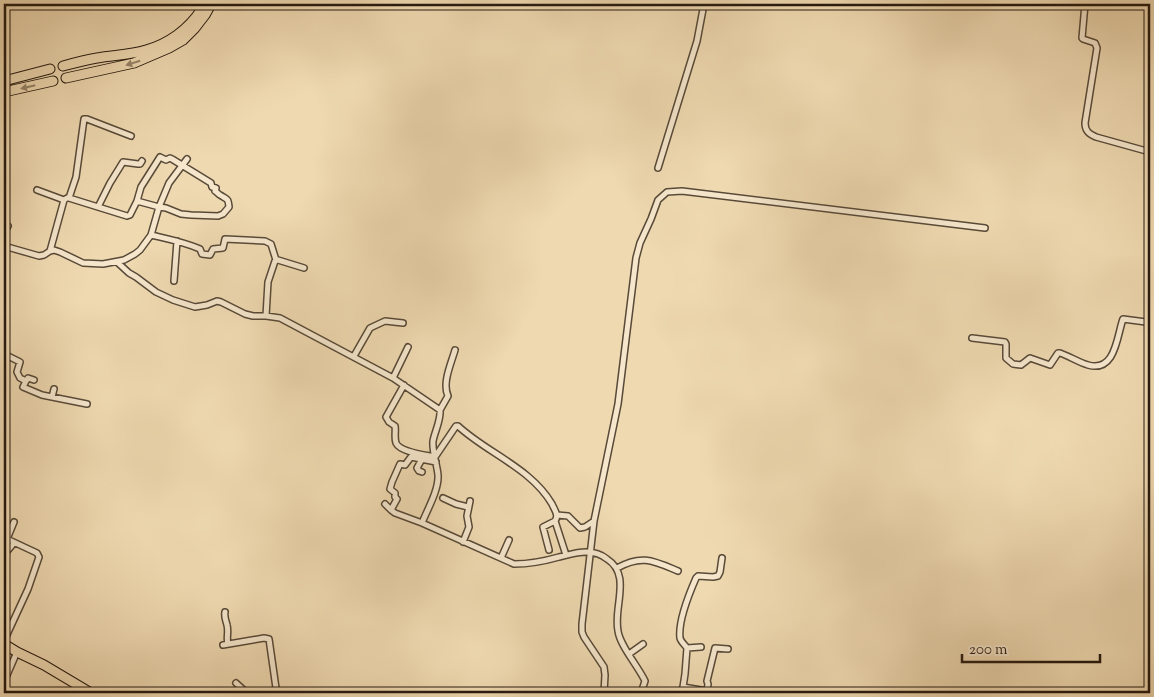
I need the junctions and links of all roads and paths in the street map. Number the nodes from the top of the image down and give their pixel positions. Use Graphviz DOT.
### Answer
graph roads {
  1 [pos="204,4"];
  2 [pos="211,4"];
  3 [pos="704,4"];
  4 [pos="1085,4"];
  5 [pos="63,66"];
  6 [pos="50,69"];
  7 [pos="66,78"];
  8 [pos="4,81"];
  9 [pos="53,81"];
  10 [pos="4,92"];
  11 [pos="131,136"];
  12 [pos="1150,152"];
  13 [pos="187,159"];
  14 [pos="142,161"];
  15 [pos="183,165"];
  16 [pos="658,168"];
  17 [pos="37,190"];
  18 [pos="67,199"];
  19 [pos="137,201"];
  20 [pos="98,207"];
  21 [pos="159,207"];
  22 [pos="8,226"];
  23 [pos="985,228"];
  24 [pos="4,234"];
  25 [pos="151,235"];
  26 [pos="177,240"];
  27 [pos="4,246"];
  28 [pos="50,251"];
  29 [pos="276,260"];
  30 [pos="116,262"];
  31 [pos="304,268"];
  32 [pos="174,281"];
  33 [pos="266,316"];
  34 [pos="1150,321"];
  35 [pos="403,323"];
  36 [pos="972,338"];
  37 [pos="408,347"];
  38 [pos="455,350"];
  39 [pos="4,354"];
  40 [pos="354,356"];
  41 [pos="393,378"];
  42 [pos="34,380"];
  43 [pos="26,381"];
  44 [pos="404,385"];
  45 [pos="54,390"];
  46 [pos="52,397"];
  47 [pos="87,404"];
  48 [pos="440,410"];
  49 [pos="422,459"];
  50 [pos="435,459"];
  51 [pos="422,472"];
  52 [pos="443,498"];
  53 [pos="385,504"];
  54 [pos="391,510"];
  55 [pos="557,515"];
  56 [pos="594,521"];
  57 [pos="14,522"];
  58 [pos="555,522"];
  59 [pos="422,523"];
  60 [pos="536,530"];
  61 [pos="544,530"];
  62 [pos="508,540"];
  63 [pos="14,542"];
  64 [pos="463,542"];
  65 [pos="548,550"];
  66 [pos="590,552"];
  67 [pos="4,555"];
  68 [pos="566,555"];
  69 [pos="501,558"];
  70 [pos="722,558"];
  71 [pos="617,568"];
  72 [pos="678,571"];
  73 [pos="225,612"];
  74 [pos="4,643"];
  75 [pos="644,644"];
  76 [pos="701,647"];
  77 [pos="687,648"];
  78 [pos="728,649"];
  79 [pos="16,652"];
  80 [pos="629,654"];
  81 [pos="4,682"];
  82 [pos="236,683"];
  83 [pos="683,687"];
  84 [pos="706,691"];
  85 [pos="91,693"];
  86 [pos="247,693"];
  87 [pos="272,693"];
  88 [pos="604,693"];
  89 [pos="641,693"];
  90 [pos="680,693"];
  91 [pos="716,693"];
  1 -- 5 [label="highway"];
  2 -- 7 [label="highway, one-way"];
  3 -- 16 [label="street"];
  4 -- 12 [label="street"];
  6 -- 8 [label="highway"];
  9 -- 10 [label="highway, one-way"];
  11 -- 18 [label="street"];
  13 -- 15 [label="street"];
  14 -- 20 [label="street"];
  15 -- 19 [label="street"];
  15 -- 21 [label="street"];
  15 -- 21 [label="street"];
  17 -- 18 [label="street"];
  18 -- 20 [label="street"];
  18 -- 28 [label="street"];
  19 -- 20 [label="street"];
  19 -- 21 [label="street"];
  21 -- 25 [label="street"];
  22 -- 24 [label="street"];
  23 -- 56 [label="street"];
  25 -- 26 [label="street"];
  25 -- 30 [label="street"];
  26 -- 29 [label="street"];
  26 -- 32 [label="street"];
  27 -- 28 [label="street"];
  28 -- 30 [label="street"];
  29 -- 31 [label="street"];
  29 -- 33 [label="street"];
  30 -- 33 [label="street"];
  33 -- 40 [label="street"];
  34 -- 36 [label="street"];
  35 -- 40 [label="street"];
  37 -- 41 [label="street"];
  38 -- 48 [label="street"];
  39 -- 43 [label="street"];
  40 -- 41 [label="street"];
  41 -- 44 [label="street"];
  42 -- 43 [label="street"];
  43 -- 46 [label="street"];
  44 -- 48 [label="street"];
  44 -- 50 [label="street"];
  45 -- 46 [label="street"];
  46 -- 47 [label="street"];
  48 -- 50 [label="street"];
  49 -- 50 [label="street"];
  49 -- 51 [label="street"];
  49 -- 54 [label="street"];
  50 -- 55 [label="street"];
  50 -- 59 [label="street"];
  52 -- 64 [label="street"];
  53 -- 54 [label="street"];
  54 -- 59 [label="street"];
  55 -- 56 [label="street"];
  55 -- 58 [label="street"];
  56 -- 66 [label="street"];
  57 -- 63 [label="street"];
  58 -- 61 [label="street"];
  58 -- 68 [label="street"];
  59 -- 64 [label="street"];
  60 -- 61 [label="street"];
  61 -- 65 [label="street"];
  62 -- 69 [label="street"];
  63 -- 67 [label="street"];
  63 -- 74 [label="street"];
  64 -- 69 [label="street"];
  66 -- 68 [label="street"];
  66 -- 71 [label="street"];
  66 -- 88 [label="street"];
  68 -- 69 [label="street"];
  70 -- 77 [label="street"];
  71 -- 72 [label="street"];
  71 -- 80 [label="street"];
  73 -- 87 [label="street"];
  74 -- 79 [label="highway"];
  75 -- 80 [label="street"];
  76 -- 77 [label="street"];
  77 -- 83 [label="street"];
  78 -- 84 [label="street"];
  79 -- 81 [label="street"];
  79 -- 85 [label="highway"];
  80 -- 89 [label="street"];
  82 -- 86 [label="street"];
  83 -- 84 [label="street"];
  83 -- 90 [label="street"];
  84 -- 91 [label="street"];
}
